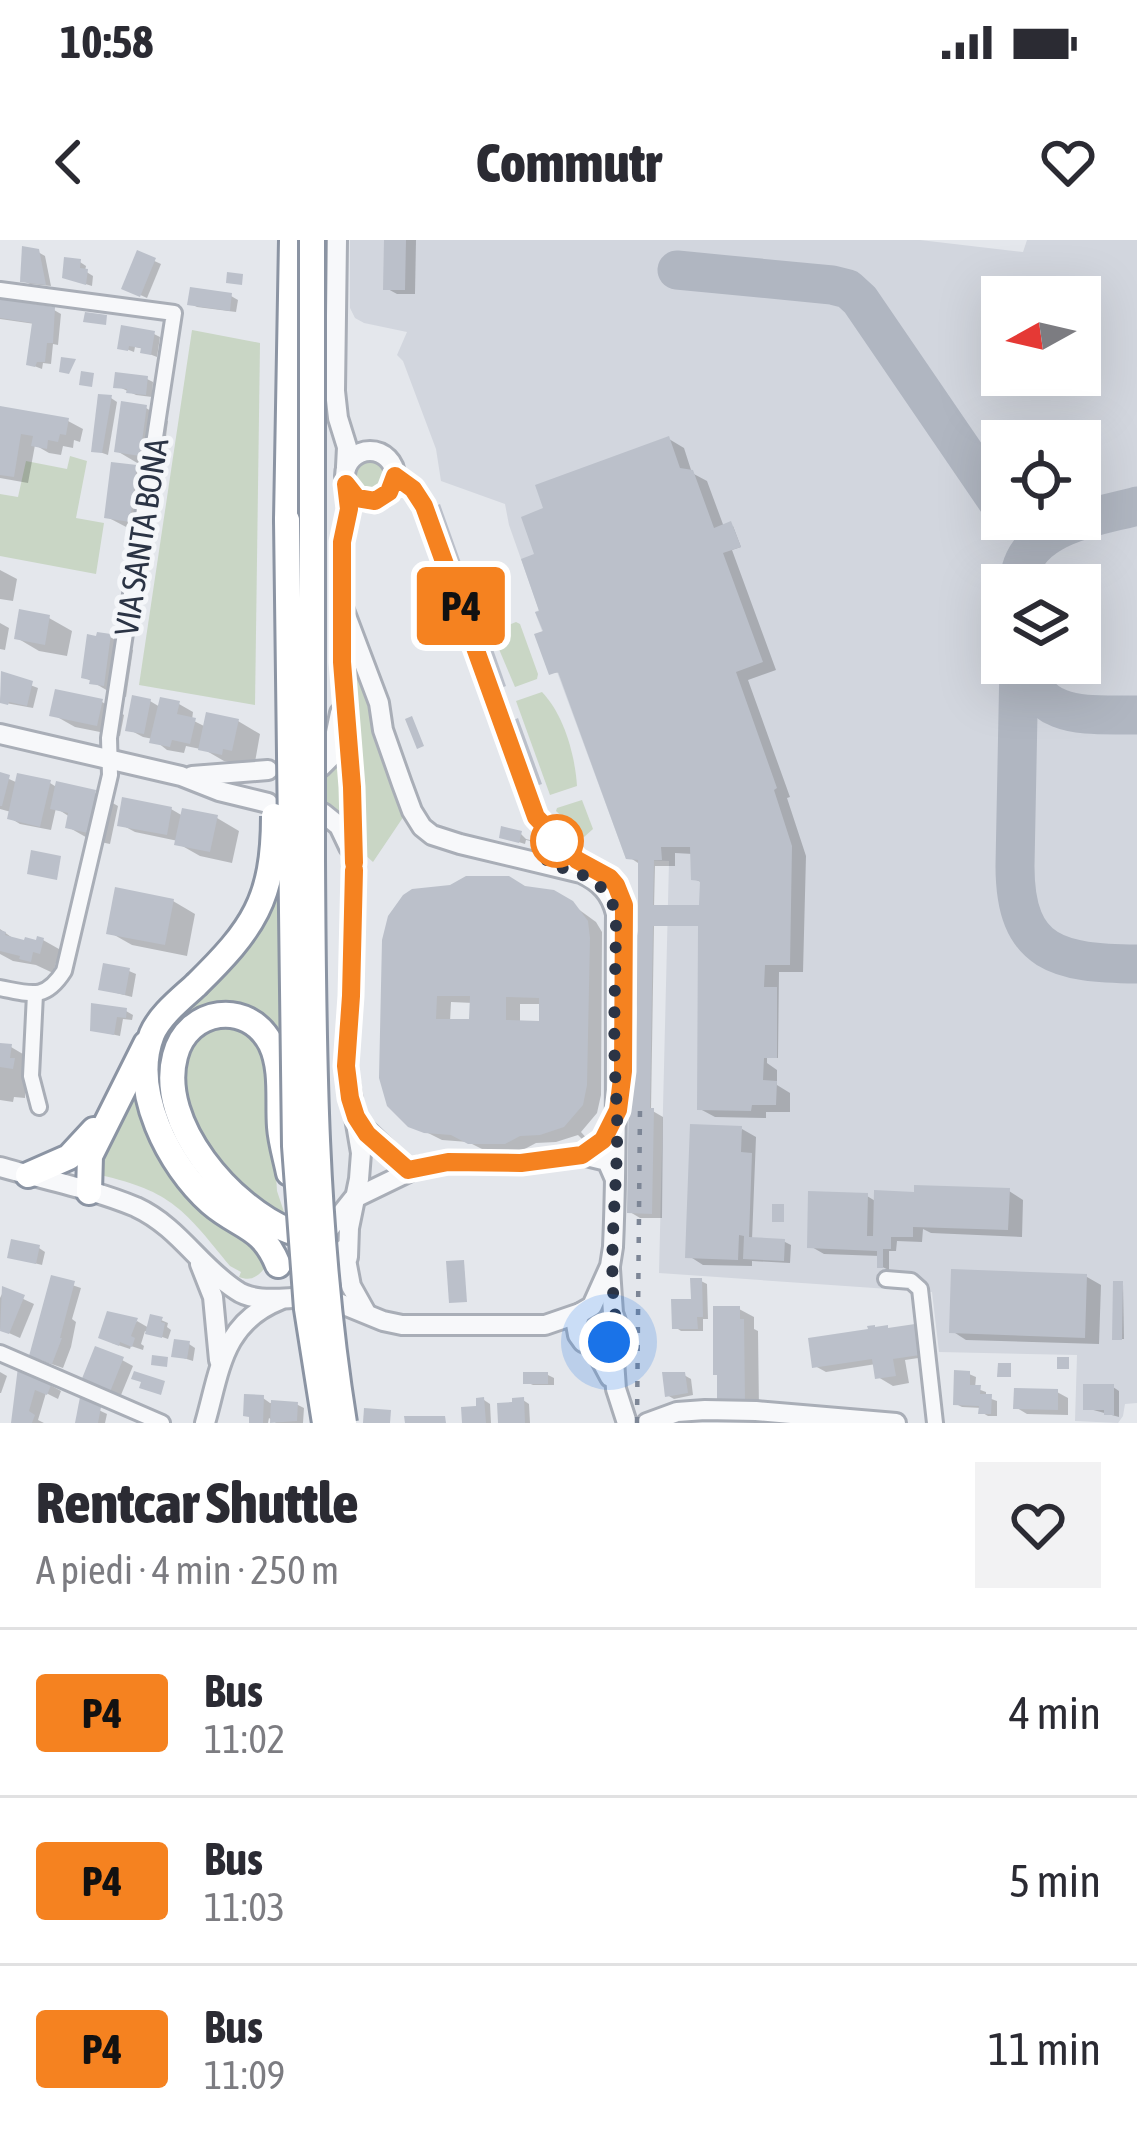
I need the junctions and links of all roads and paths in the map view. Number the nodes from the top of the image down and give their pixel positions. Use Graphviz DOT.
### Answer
graph roads {
  1 [pos="292,240"];
  2 [pos="312,240"];
  3 [pos="337,240"];
  4 [pos="0,290"];
  5 [pos="337,373"];
  6 [pos="373,450"];
  7 [pos="346,476"];
  8 [pos="375,501"];
  9 [pos="287,520"];
  10 [pos="341,561"];
  11 [pos="342,605"];
  12 [pos="344,697"];
  13 [pos="0,734"];
  14 [pos="110,761"];
  15 [pos="321,767"];
  16 [pos="268,770"];
  17 [pos="181,776"];
  18 [pos="268,803"];
  19 [pos="322,813"];
  20 [pos="354,867"];
  21 [pos="0,988"];
  22 [pos="35,994"];
  23 [pos="153,1031"];
  24 [pos="38,1107"];
  25 [pos="111,1110"];
  26 [pos="618,1110"];
  27 [pos="356,1117"];
  28 [pos="582,1155"];
  29 [pos="0,1167"];
  30 [pos="408,1170"];
  31 [pos="28,1175"];
  32 [pos="616,1188"];
  33 [pos="89,1192"];
  34 [pos="353,1199"];
  35 [pos="293,1230"];
  36 [pos="197,1256"];
  37 [pos="348,1263"];
  38 [pos="610,1266"];
  39 [pos="278,1268"];
  40 [pos="886,1279"];
  41 [pos="229,1282"];
  42 [pos="290,1297"];
  43 [pos="586,1309"];
  44 [pos="365,1311"];
  45 [pos="613,1313"];
  46 [pos="545,1325"];
  47 [pos="615,1334"];
  48 [pos="586,1341"];
  49 [pos="0,1352"];
  50 [pos="220,1364"];
  51 [pos="616,1388"];
  52 [pos="620,1419"];
  53 [pos="163,1423"];
  54 [pos="205,1423"];
  55 [pos="325,1423"];
  56 [pos="344,1423"];
  57 [pos="647,1423"];
  58 [pos="896,1423"];
  59 [pos="935,1423"];
  1 -- 9 [label="highway"];
  2 -- 56 [label="highway, bridge"];
  3 -- 5 [label="street"];
  4 -- 14 [label="street, VIA SANTA BONA"];
  5 -- 6 [label="street"];
  5 -- 7 [label="street"];
  6 -- 7 [label="street"];
  6 -- 8 [label="street"];
  7 -- 8 [label="street"];
  7 -- 10 [label="street"];
  8 -- 10 [label="street"];
  9 -- 23 [label="highway, bridge"];
  9 -- 35 [label="highway, bridge"];
  10 -- 11 [label="street"];
  11 -- 12 [label="street"];
  11 -- 26 [label="street"];
  12 -- 15 [label="street"];
  12 -- 20 [label="street"];
  13 -- 14 [label="street"];
  14 -- 17 [label="street"];
  14 -- 22 [label="street, VIA SANTA BONA"];
  16 -- 17 [label="street"];
  17 -- 18 [label="street"];
  19 -- 20 [label="street"];
  20 -- 27 [label="street"];
  21 -- 22 [label="street"];
  22 -- 24 [label="street"];
  23 -- 25 [label="highway"];
  23 -- 39 [label="highway"];
  25 -- 31 [label="highway"];
  25 -- 33 [label="highway"];
  26 -- 28 [label="street"];
  26 -- 32 [label="street"];
  27 -- 30 [label="street"];
  27 -- 34 [label="street"];
  28 -- 30 [label="street"];
  28 -- 32 [label="street"];
  29 -- 31 [label="street"];
  30 -- 34 [label="street"];
  31 -- 33 [label="street"];
  32 -- 38 [label="street"];
  33 -- 36 [label="street"];
  34 -- 37 [label="street"];
  34 -- 37 [label="street"];
  35 -- 35 [label="highway, bridge"];
  35 -- 39 [label="street"];
  35 -- 55 [label="highway, bridge"];
  36 -- 41 [label="street"];
  36 -- 50 [label="street"];
  37 -- 44 [label="street"];
  37 -- 44 [label="street"];
  38 -- 43 [label="street"];
  38 -- 45 [label="street"];
  39 -- 41 [label="street"];
  39 -- 42 [label="street"];
  40 -- 59 [label="street"];
  41 -- 42 [label="street"];
  42 -- 50 [label="street"];
  43 -- 45 [label="street"];
  43 -- 46 [label="street"];
  43 -- 48 [label="street"];
  44 -- 46 [label="street"];
  45 -- 47 [label="street"];
  46 -- 48 [label="street"];
  47 -- 48 [label="street"];
  47 -- 51 [label="street"];
  48 -- 51 [label="street"];
  49 -- 53 [label="street"];
  50 -- 54 [label="street"];
  51 -- 52 [label="street"];
  57 -- 58 [label="street"];
}
